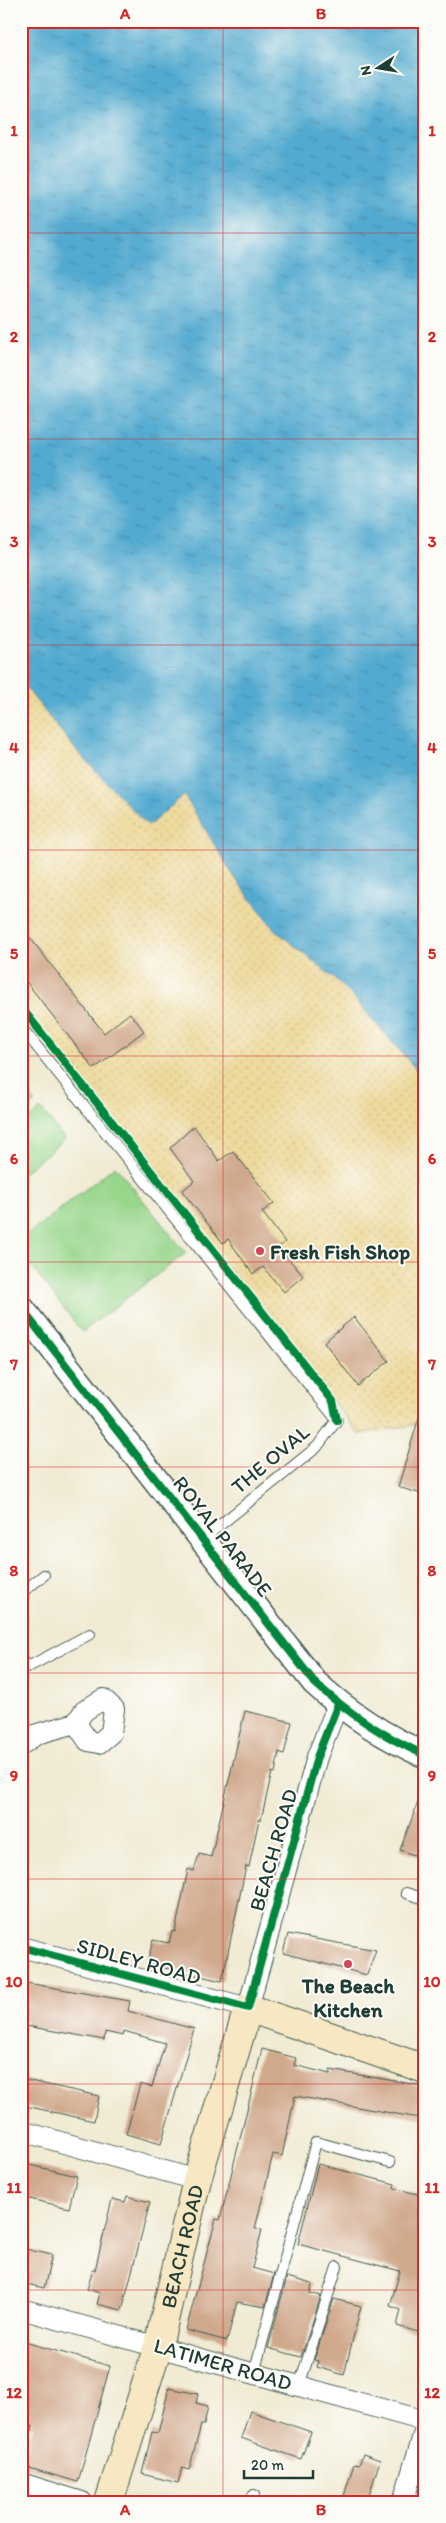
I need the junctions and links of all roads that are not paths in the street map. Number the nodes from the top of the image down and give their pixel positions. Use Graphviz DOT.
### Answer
graph roads {
  1 [pos="21,1027"];
  2 [pos="22,1310"];
  3 [pos="204,1538"];
  4 [pos="44,1575"];
  5 [pos="21,1592"];
  6 [pos="90,1634"];
  7 [pos="21,1658"];
  8 [pos="338,1704"];
  9 [pos="76,1723"];
  10 [pos="21,1745"];
  11 [pos="425,1755"];
  12 [pos="406,1893"];
  13 [pos="425,1899"];
  14 [pos="21,1947"];
  15 [pos="248,2008"];
  16 [pos="425,2069"];
  17 [pos="21,2131"];
  18 [pos="390,2162"];
  19 [pos="197,2180"];
  20 [pos="337,2267"];
  21 [pos="21,2309"];
  22 [pos="158,2346"];
  23 [pos="254,2373"];
  24 [pos="299,2386"];
  25 [pos="425,2421"];
  26 [pos="425,2429"];
  27 [pos="21,2483"];
  28 [pos="82,2502"];
  29 [pos="110,2502"];
  30 [pos="403,2502"];
  1 -- 3 [label="lane, THE OVAL"];
  2 -- 3 [label="street, ROYAL PARADE"];
  3 -- 8 [label="street, ROYAL PARADE"];
  4 -- 5 [label="lane"];
  6 -- 7 [label="lane"];
  8 -- 11 [label="street, ROYAL PARADE"];
  8 -- 15 [label="street, BEACH ROAD"];
  9 -- 10 [label="street"];
  12 -- 13 [label="lane"];
  14 -- 15 [label="street, SIDLEY ROAD"];
  15 -- 16 [label="main road, SIDLEY ROAD"];
  15 -- 19 [label="main road, BEACH ROAD"];
  17 -- 19 [label="street"];
  18 -- 23 [label="lane"];
  19 -- 22 [label="main road, BEACH ROAD"];
  20 -- 24 [label="lane"];
  21 -- 22 [label="street, LATIMER ROAD"];
  22 -- 23 [label="street, LATIMER ROAD"];
  22 -- 29 [label="main road, BEACH ROAD"];
  23 -- 24 [label="street, LATIMER ROAD"];
  24 -- 25 [label="street, LATIMER ROAD"];
  26 -- 30 [label="street"];
  27 -- 28 [label="street"];
}
